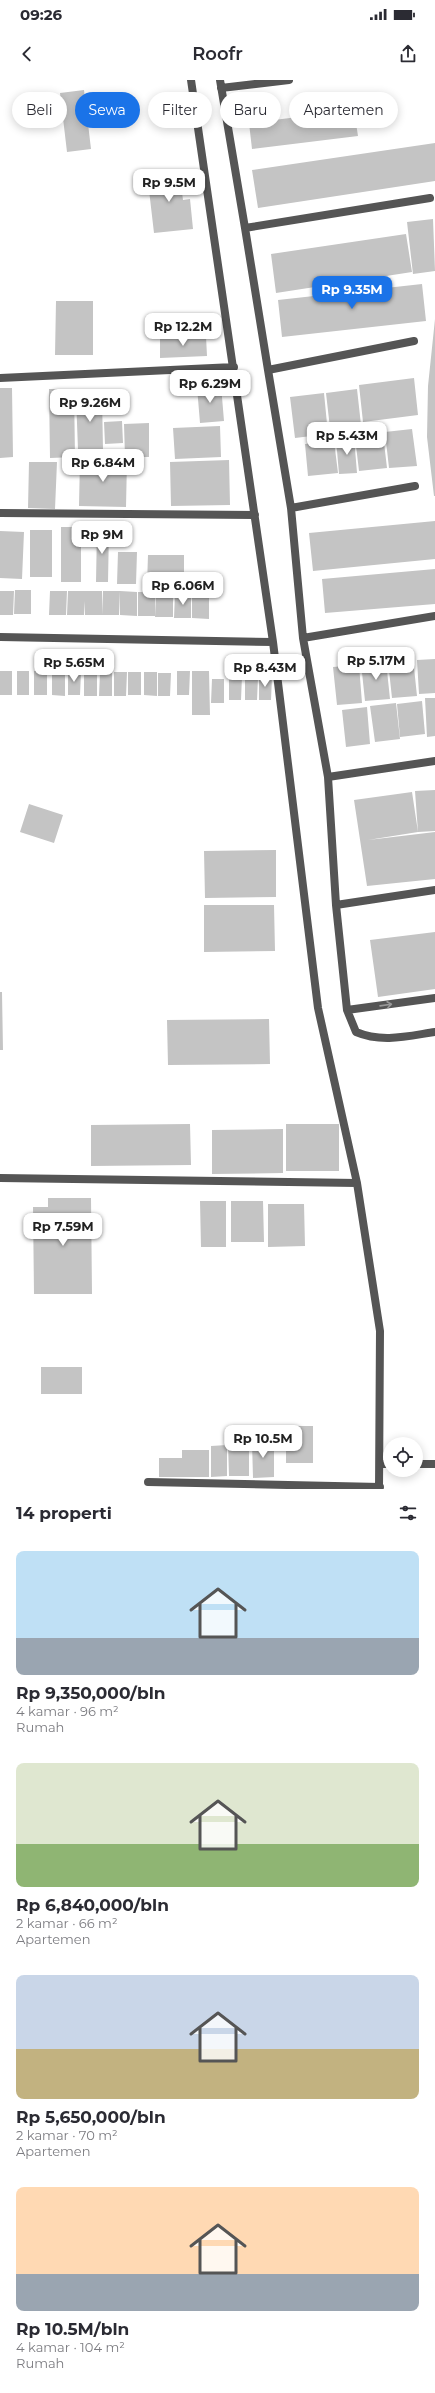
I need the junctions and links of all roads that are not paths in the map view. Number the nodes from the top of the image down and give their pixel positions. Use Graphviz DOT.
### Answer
graph roads {
  1 [pos="191,80"];
  2 [pos="290,80"];
  3 [pos="221,84"];
  4 [pos="430,198"];
  5 [pos="245,228"];
  6 [pos="414,341"];
  7 [pos="234,367"];
  8 [pos="268,370"];
  9 [pos="0,378"];
  10 [pos="415,486"];
  11 [pos="291,508"];
  12 [pos="0,513"];
  13 [pos="255,515"];
  14 [pos="435,616"];
  15 [pos="0,638"];
  16 [pos="303,638"];
  17 [pos="273,642"];
  18 [pos="435,761"];
  19 [pos="328,777"];
  20 [pos="435,890"];
  21 [pos="336,905"];
  22 [pos="435,998"];
  23 [pos="348,1010"];
  24 [pos="435,1032"];
  25 [pos="0,1178"];
  26 [pos="357,1183"];
  27 [pos="381,1464"];
  28 [pos="423,1464"];
  29 [pos="435,1464"];
  30 [pos="148,1482"];
  31 [pos="380,1488"];
  1 -- 7 [label="street"];
  2 -- 3 [label="street"];
  3 -- 5 [label="street"];
  4 -- 5 [label="street"];
  5 -- 8 [label="street"];
  6 -- 8 [label="street"];
  7 -- 9 [label="street"];
  7 -- 13 [label="street"];
  8 -- 11 [label="street"];
  10 -- 11 [label="street"];
  11 -- 16 [label="street"];
  12 -- 13 [label="street"];
  13 -- 17 [label="street"];
  14 -- 16 [label="street"];
  15 -- 17 [label="street"];
  16 -- 19 [label="street"];
  17 -- 26 [label="street"];
  18 -- 19 [label="street"];
  19 -- 21 [label="street"];
  20 -- 21 [label="street"];
  21 -- 23 [label="street"];
  23 -- 22 [label="street, one-way"];
  23 -- 24 [label="street"];
  25 -- 26 [label="street"];
  26 -- 27 [label="street"];
  27 -- 31 [label="street"];
  28 -- 29 [label="street"];
  30 -- 31 [label="street"];
}
